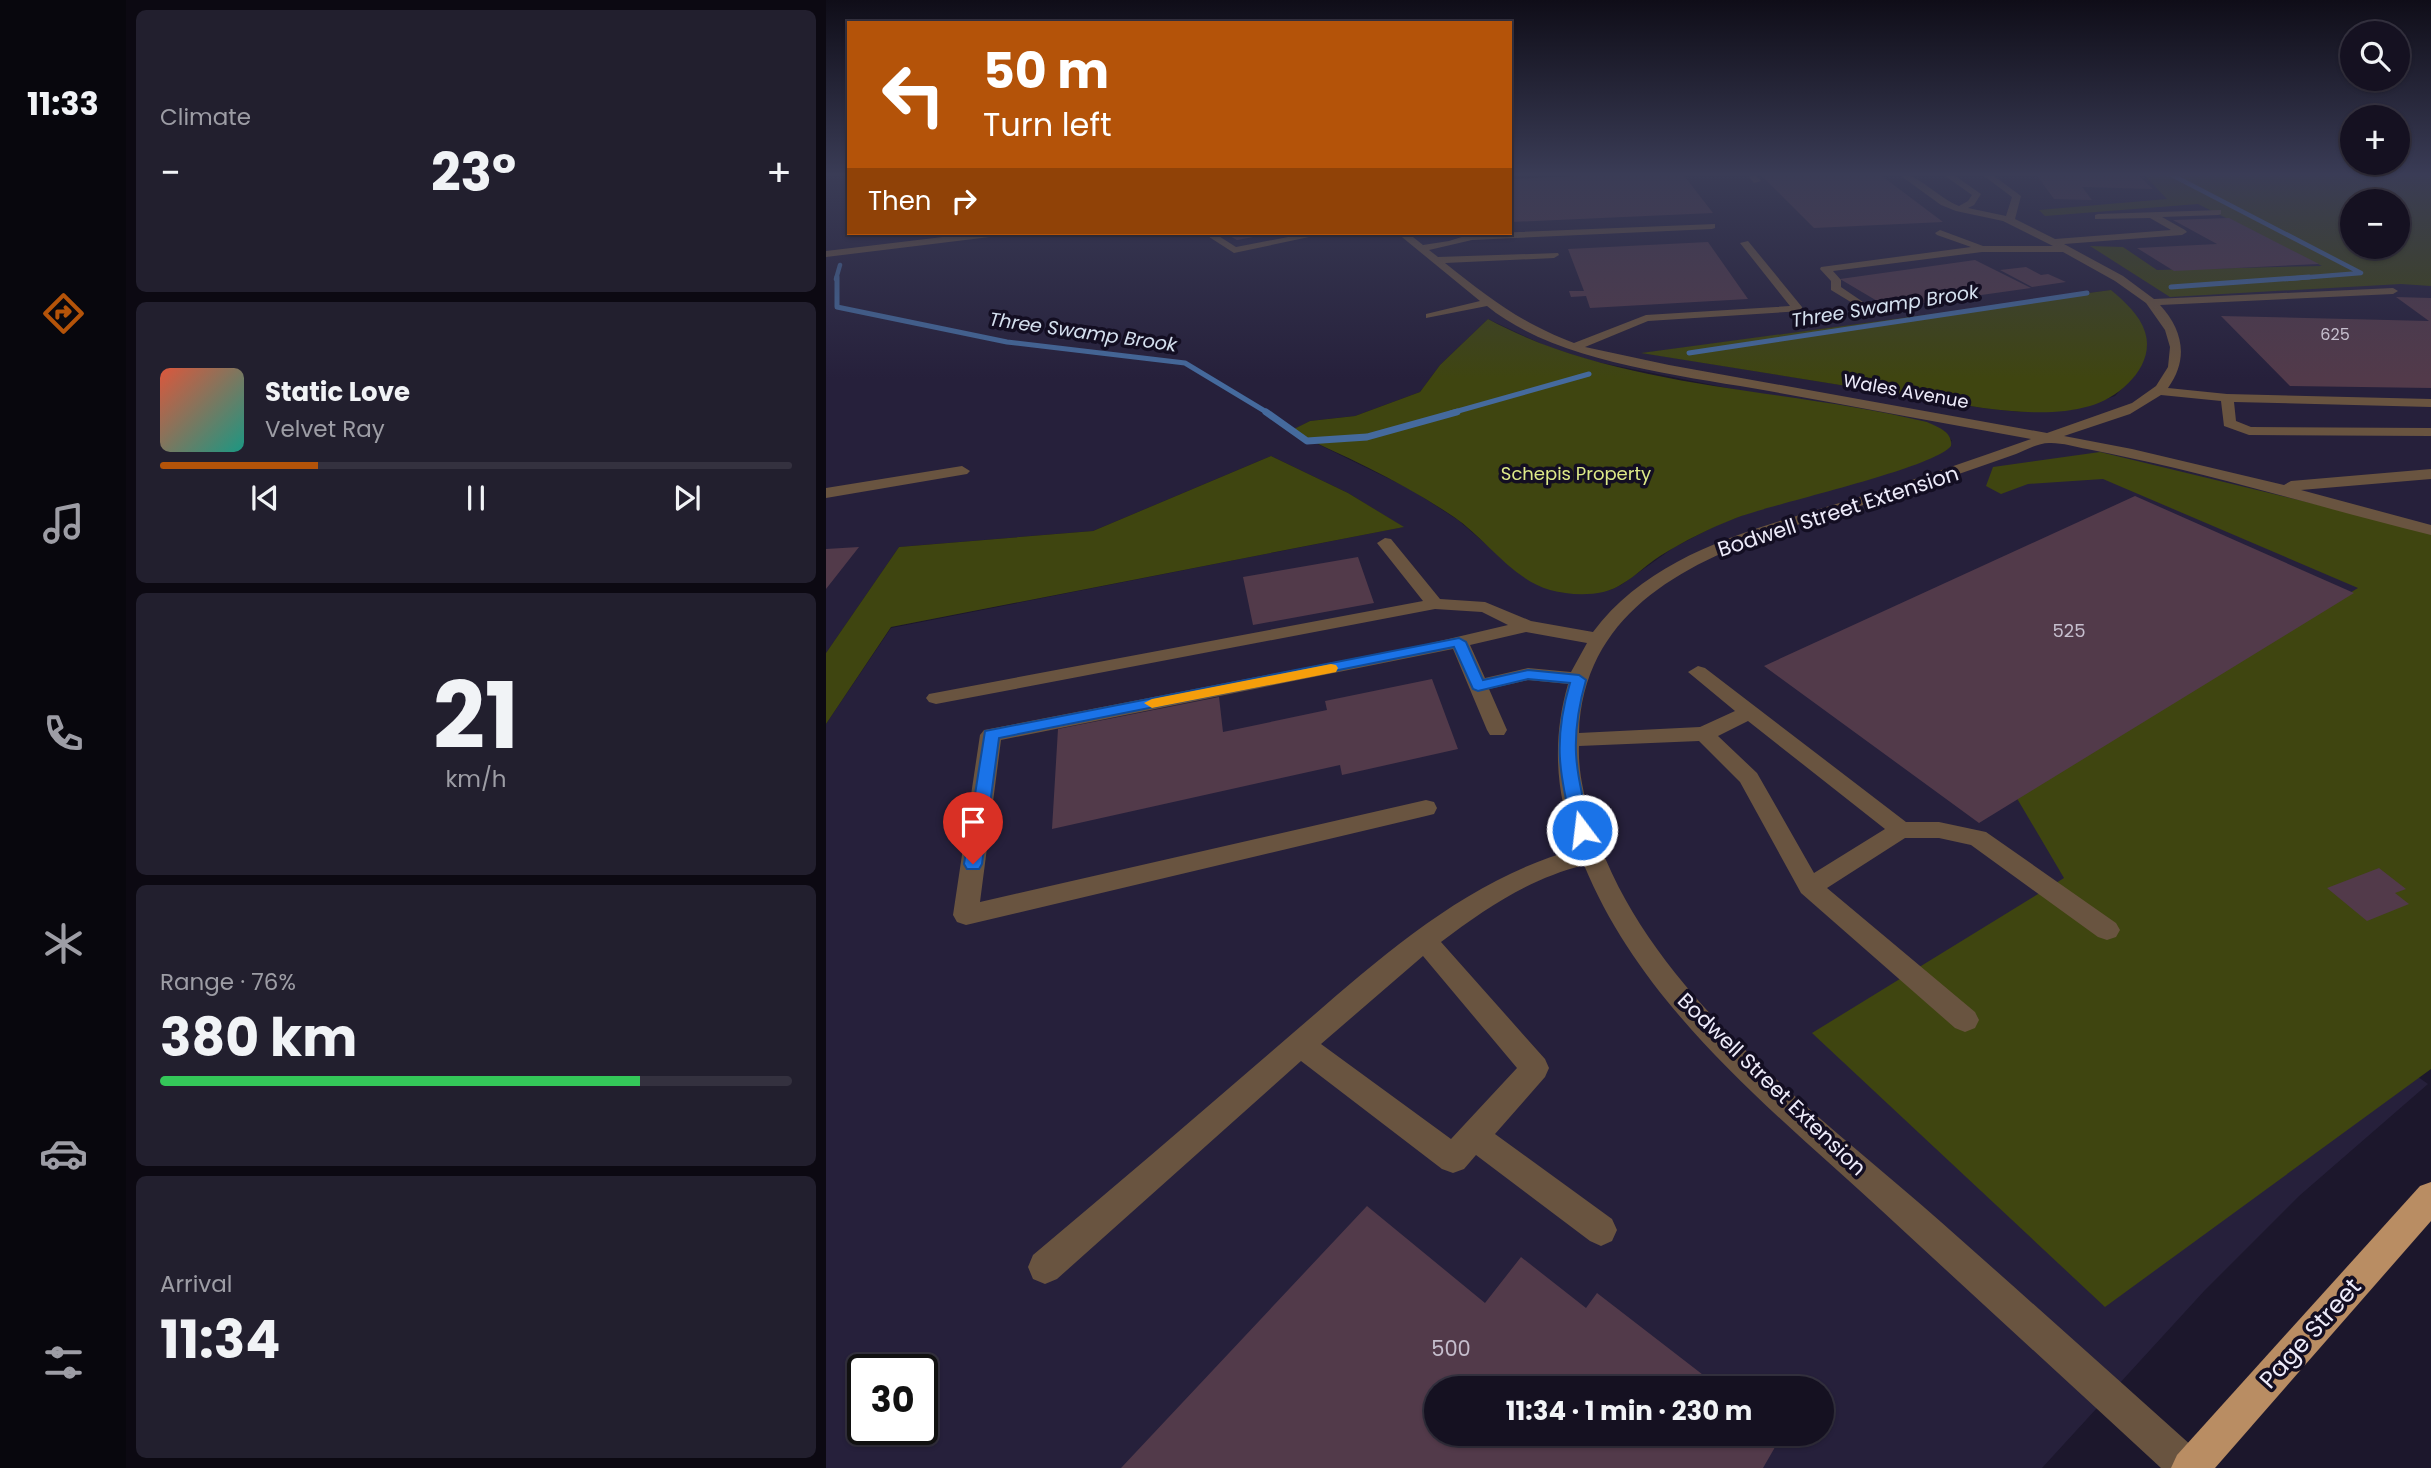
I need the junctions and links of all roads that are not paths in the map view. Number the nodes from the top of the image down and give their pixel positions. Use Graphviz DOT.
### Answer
graph roads {
  1 [pos="900,242"];
  2 [pos="1221,242"];
  3 [pos="1278,242"];
  4 [pos="1413,242"];
  5 [pos="1458,242"];
  6 [pos="1962,242"];
  7 [pos="2053,242"];
  8 [pos="2059,242"];
  9 [pos="1745,243"];
  10 [pos="1422,248"];
  11 [pos="1982,249"];
  12 [pos="2065,249"];
  13 [pos="826,254"];
  14 [pos="1554,255"];
  15 [pos="1436,260"];
  16 [pos="2012,263"];
  17 [pos="2393,291"];
  18 [pos="2151,302"];
  19 [pos="1487,303"];
  20 [pos="1859,304"];
  21 [pos="1430,316"];
  22 [pos="1574,347"];
  23 [pos="2159,391"];
  24 [pos="2227,398"];
  25 [pos="2431,402"];
  26 [pos="2431,432"];
  27 [pos="2051,437"];
  28 [pos="962,471"];
  29 [pos="2431,474"];
  30 [pos="2274,487"];
  31 [pos="826,493"];
  32 [pos="2431,530"];
  33 [pos="1385,543"];
  34 [pos="1435,604"];
  35 [pos="1527,626"];
  36 [pos="1599,639"];
  37 [pos="1459,642"];
  38 [pos="1698,672"];
  39 [pos="1579,680"];
  40 [pos="1478,686"];
  41 [pos="936,698"];
  42 [pos="1749,712"];
  43 [pos="1497,730"];
  44 [pos="1704,734"];
  45 [pos="1566,740"];
  46 [pos="1426,808"];
  47 [pos="1901,830"];
  48 [pos="1591,854"];
  49 [pos="1810,887"];
  50 [pos="2107,930"];
  51 [pos="1425,941"];
  52 [pos="1965,1020"];
  53 [pos="1301,1045"];
  54 [pos="1474,1136"];
  55 [pos="2431,1197"];
  56 [pos="1601,1230"];
  57 [pos="1045,1267"];
  58 [pos="2190,1468"];
  1 -- 13 [label="street"];
  2 -- 3 [label="street"];
  4 -- 10 [label="street, Wales Avenue"];
  5 -- 10 [label="street"];
  6 -- 11 [label="street"];
  7 -- 8 [label="street"];
  7 -- 12 [label="street, Bodwell Street Extension"];
  9 -- 22 [label="street"];
  10 -- 15 [label="street, Wales Avenue"];
  11 -- 12 [label="street"];
  11 -- 16 [label="street"];
  11 -- 20 [label="street"];
  12 -- 18 [label="street, Bodwell Street Extension"];
  14 -- 15 [label="street"];
  15 -- 19 [label="street, Wales Avenue"];
  17 -- 18 [label="street"];
  18 -- 23 [label="street, Bodwell Street Extension"];
  19 -- 21 [label="street"];
  19 -- 22 [label="street, Wales Avenue"];
  22 -- 27 [label="street, Wales Avenue"];
  23 -- 24 [label="street"];
  23 -- 27 [label="street, Bodwell Street Extension"];
  24 -- 25 [label="street"];
  24 -- 26 [label="street"];
  27 -- 30 [label="street, Wales Avenue"];
  27 -- 36 [label="street, Bodwell Street Extension"];
  28 -- 31 [label="street"];
  29 -- 30 [label="street"];
  30 -- 32 [label="street, Wales Avenue"];
  33 -- 34 [label="street"];
  34 -- 35 [label="street"];
  34 -- 41 [label="street"];
  35 -- 36 [label="street"];
  35 -- 37 [label="street"];
  36 -- 39 [label="street, Bodwell Street Extension"];
  37 -- 40 [label="street"];
  37 -- 46 [label="street"];
  38 -- 42 [label="street"];
  39 -- 40 [label="street"];
  39 -- 45 [label="street, Bodwell Street Extension"];
  40 -- 43 [label="street"];
  42 -- 44 [label="street"];
  42 -- 47 [label="street"];
  44 -- 45 [label="street"];
  44 -- 49 [label="street"];
  45 -- 48 [label="street, Bodwell Street Extension"];
  47 -- 49 [label="street"];
  47 -- 50 [label="street"];
  48 -- 51 [label="street"];
  48 -- 58 [label="street, Bodwell Street Extension"];
  49 -- 52 [label="street"];
  51 -- 53 [label="street"];
  51 -- 54 [label="street"];
  53 -- 54 [label="street"];
  53 -- 57 [label="street"];
  54 -- 56 [label="street"];
  55 -- 58 [label="main road, Page Street"];
}
